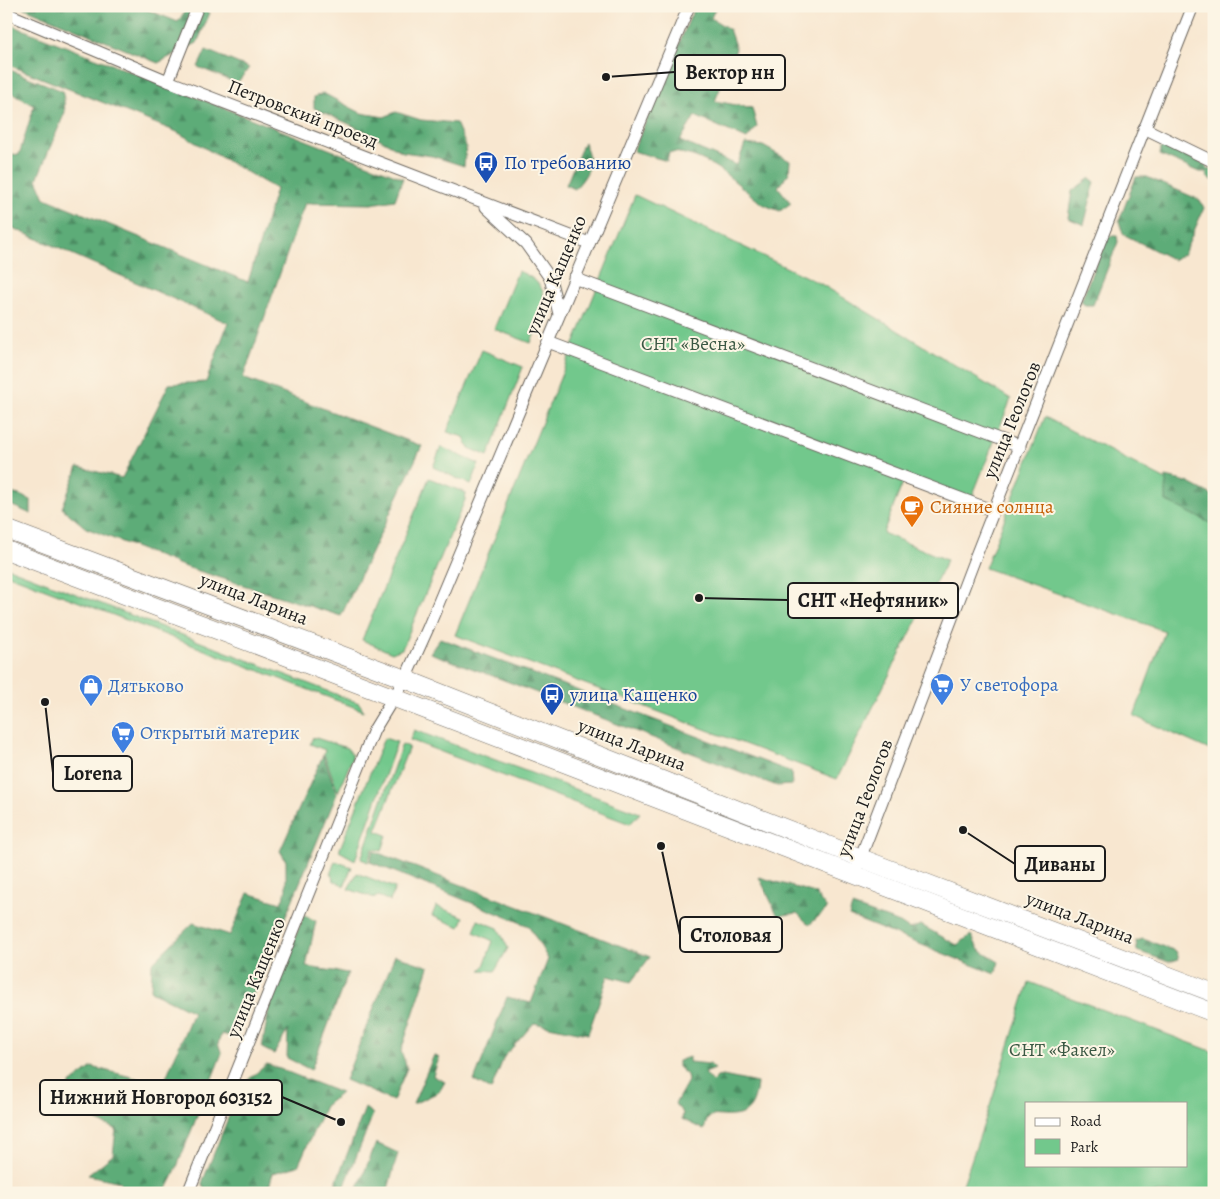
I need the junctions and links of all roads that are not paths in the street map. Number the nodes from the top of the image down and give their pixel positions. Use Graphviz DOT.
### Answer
graph roads {
  1 [pos="198,6"];
  2 [pos="689,6"];
  3 [pos="1193,6"];
  4 [pos="6,12"];
  5 [pos="168,81"];
  6 [pos="1144,128"];
  7 [pos="1214,162"];
  8 [pos="481,202"];
  9 [pos="588,243"];
  10 [pos="574,278"];
  11 [pos="559,314"];
  12 [pos="548,342"];
  13 [pos="1020,448"];
  14 [pos="994,511"];
  15 [pos="6,529"];
  16 [pos="6,550"];
  17 [pos="405,679"];
  18 [pos="394,698"];
  19 [pos="861,857"];
  20 [pos="854,875"];
  21 [pos="1214,993"];
  22 [pos="1214,1013"];
  23 [pos="188,1193"];
  1 -- 5 [label="street"];
  2 -- 9 [label="street, улица Кащенко"];
  3 -- 6 [label="street, улица Геологов"];
  4 -- 5 [label="street, Петровский проезд"];
  5 -- 8 [label="street, Петровский проезд"];
  6 -- 7 [label="street"];
  6 -- 13 [label="street, улица Геологов"];
  8 -- 9 [label="street, Петровский проезд"];
  8 -- 11 [label="street"];
  9 -- 10 [label="street, улица Кащенко"];
  10 -- 11 [label="street, улица Кащенко"];
  10 -- 13 [label="street"];
  11 -- 12 [label="street, улица Кащенко"];
  12 -- 14 [label="street"];
  12 -- 17 [label="street, улица Кащенко"];
  13 -- 14 [label="street, улица Геологов"];
  14 -- 19 [label="street, улица Геологов"];
  15 -- 17 [label="main road, улица Ларина"];
  16 -- 18 [label="main road"];
  17 -- 18 [label="street, улица Кащенко"];
  17 -- 19 [label="main road, улица Ларина"];
  18 -- 20 [label="main road"];
  18 -- 23 [label="street, улица Кащенко"];
  19 -- 20 [label="street, улица Геологов"];
  19 -- 21 [label="main road, улица Ларина"];
  20 -- 22 [label="main road"];
}
